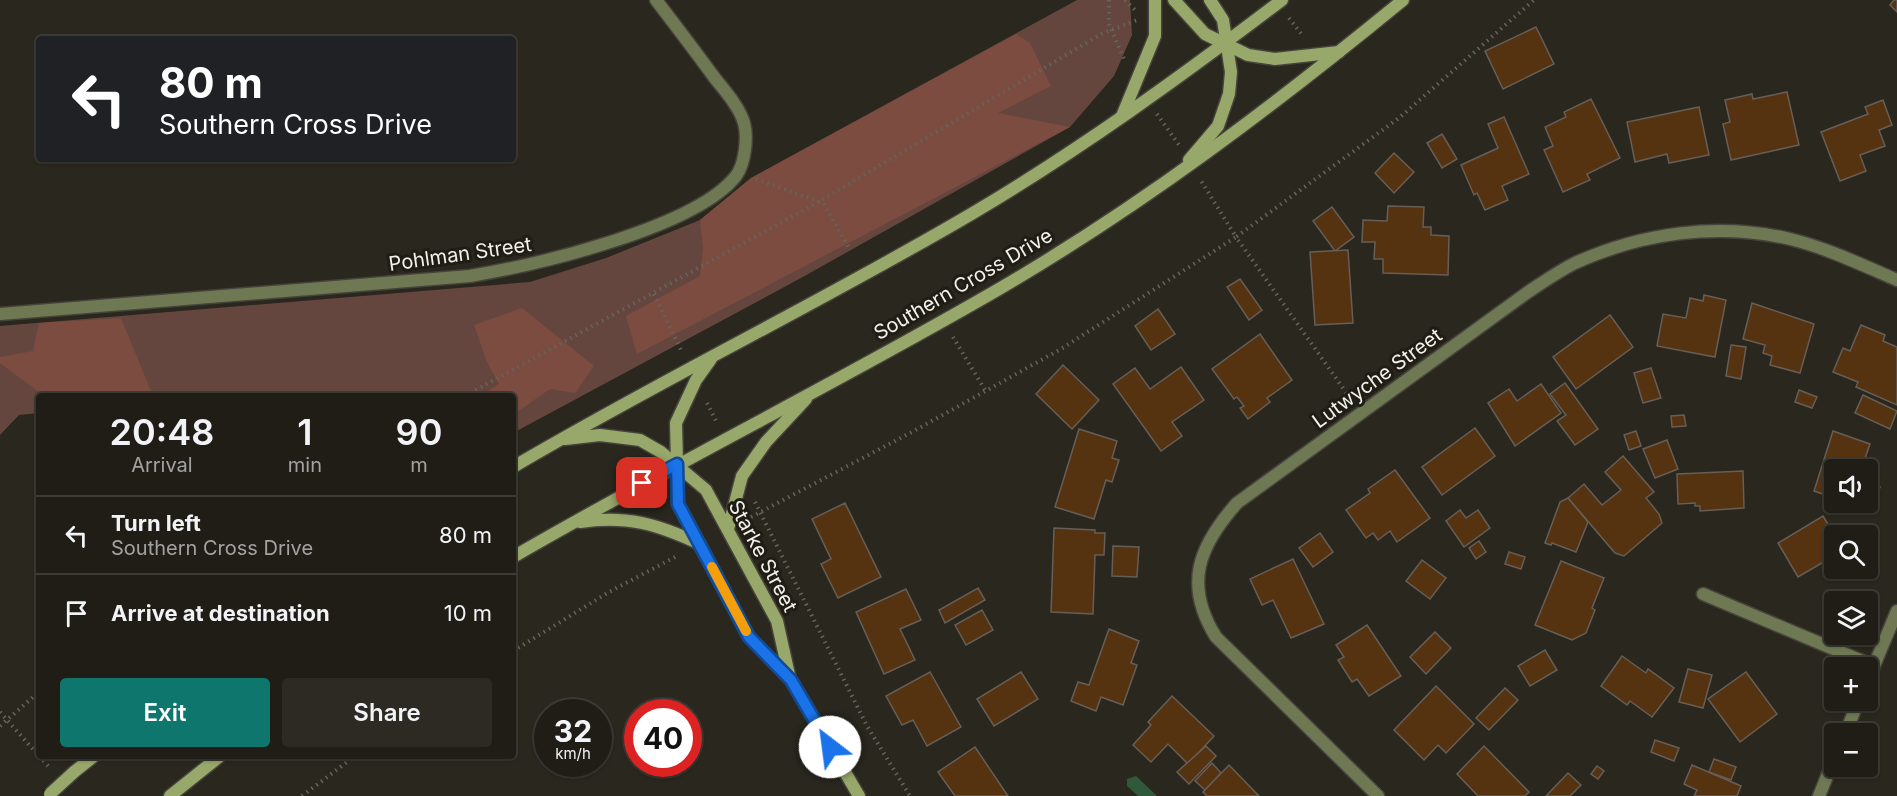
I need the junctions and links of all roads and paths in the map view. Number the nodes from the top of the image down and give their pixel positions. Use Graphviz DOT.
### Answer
graph roads {
  1 [pos="656,0"];
  2 [pos="1109,0"];
  3 [pos="1155,0"];
  4 [pos="1174,0"];
  5 [pos="1210,0"];
  6 [pos="1282,0"];
  7 [pos="1403,0"];
  8 [pos="1534,0"];
  9 [pos="1225,43"];
  10 [pos="1340,52"];
  11 [pos="1158,116"];
  12 [pos="1122,117"];
  13 [pos="1190,162"];
  14 [pos="738,174"];
  15 [pos="818,202"];
  16 [pos="1236,237"];
  17 [pos="849,248"];
  18 [pos="1897,280"];
  19 [pos="654,294"];
  20 [pos="0,314"];
  21 [pos="953,337"];
  22 [pos="693,374"];
  23 [pos="985,390"];
  24 [pos="813,391"];
  25 [pos="471,393"];
  26 [pos="1362,413"];
  27 [pos="724,438"];
  28 [pos="559,440"];
  29 [pos="677,464"];
  30 [pos="516,465"];
  31 [pos="572,523"];
  32 [pos="728,529"];
  33 [pos="700,544"];
  34 [pos="516,555"];
  35 [pos="680,555"];
  36 [pos="1703,594"];
  37 [pos="1897,611"];
  38 [pos="516,649"];
  39 [pos="1853,657"];
  40 [pos="1878,657"];
  41 [pos="791,680"];
  42 [pos="36,695"];
  43 [pos="0,712"];
  44 [pos="7,720"];
  45 [pos="0,726"];
  46 [pos="36,753"];
  47 [pos="90,759"];
  48 [pos="216,759"];
  49 [pos="351,759"];
  50 [pos="1827,777"];
  51 [pos="49,795"];
  52 [pos="170,796"];
  53 [pos="302,796"];
  54 [pos="859,796"];
  55 [pos="910,796"];
  56 [pos="1378,796"];
  57 [pos="1819,796"];
  1 -- 14 [label="street"];
  2 -- 15 [label="path"];
  3 -- 12 [label="main road"];
  4 -- 9 [label="main road"];
  5 -- 9 [label="main road"];
  6 -- 9 [label="main road"];
  7 -- 10 [label="main road"];
  8 -- 16 [label="path"];
  9 -- 10 [label="main road"];
  9 -- 12 [label="main road"];
  9 -- 13 [label="main road"];
  10 -- 13 [label="main road"];
  11 -- 13 [label="path"];
  12 -- 22 [label="main road, Starke Street"];
  13 -- 16 [label="path"];
  13 -- 24 [label="main road, Southern Cross Drive"];
  14 -- 15 [label="path"];
  14 -- 20 [label="street, Pohlman Street"];
  15 -- 17 [label="path"];
  15 -- 19 [label="path"];
  16 -- 23 [label="path"];
  16 -- 26 [label="path"];
  18 -- 26 [label="street, Lutwyche Street"];
  19 -- 22 [label="path"];
  19 -- 25 [label="path"];
  21 -- 23 [label="path"];
  22 -- 27 [label="path"];
  22 -- 28 [label="main road"];
  22 -- 29 [label="main road, Starke Street"];
  23 -- 55 [label="path"];
  24 -- 27 [label="main road, Southern Cross Drive"];
  24 -- 32 [label="main road"];
  26 -- 56 [label="street, Lutwyche Street"];
  27 -- 29 [label="main road, Southern Cross Drive"];
  28 -- 29 [label="main road, Starke Street"];
  28 -- 30 [label="main road"];
  29 -- 31 [label="main road, Southern Cross Drive"];
  29 -- 32 [label="main road, Starke Street"];
  29 -- 33 [label="main road, Starke Street"];
  31 -- 33 [label="main road"];
  31 -- 34 [label="main road, Southern Cross Drive"];
  32 -- 41 [label="main road, Starke Street"];
  33 -- 41 [label="main road, Starke Street"];
  35 -- 38 [label="path"];
  36 -- 39 [label="street"];
  37 -- 40 [label="street"];
  41 -- 54 [label="main road, Starke Street"];
  42 -- 44 [label="path"];
  43 -- 44 [label="path"];
  44 -- 45 [label="path"];
  44 -- 46 [label="path"];
  47 -- 51 [label="main road, bridge"];
  48 -- 52 [label="main road"];
  49 -- 53 [label="path"];
  50 -- 57 [label="street"];
}
